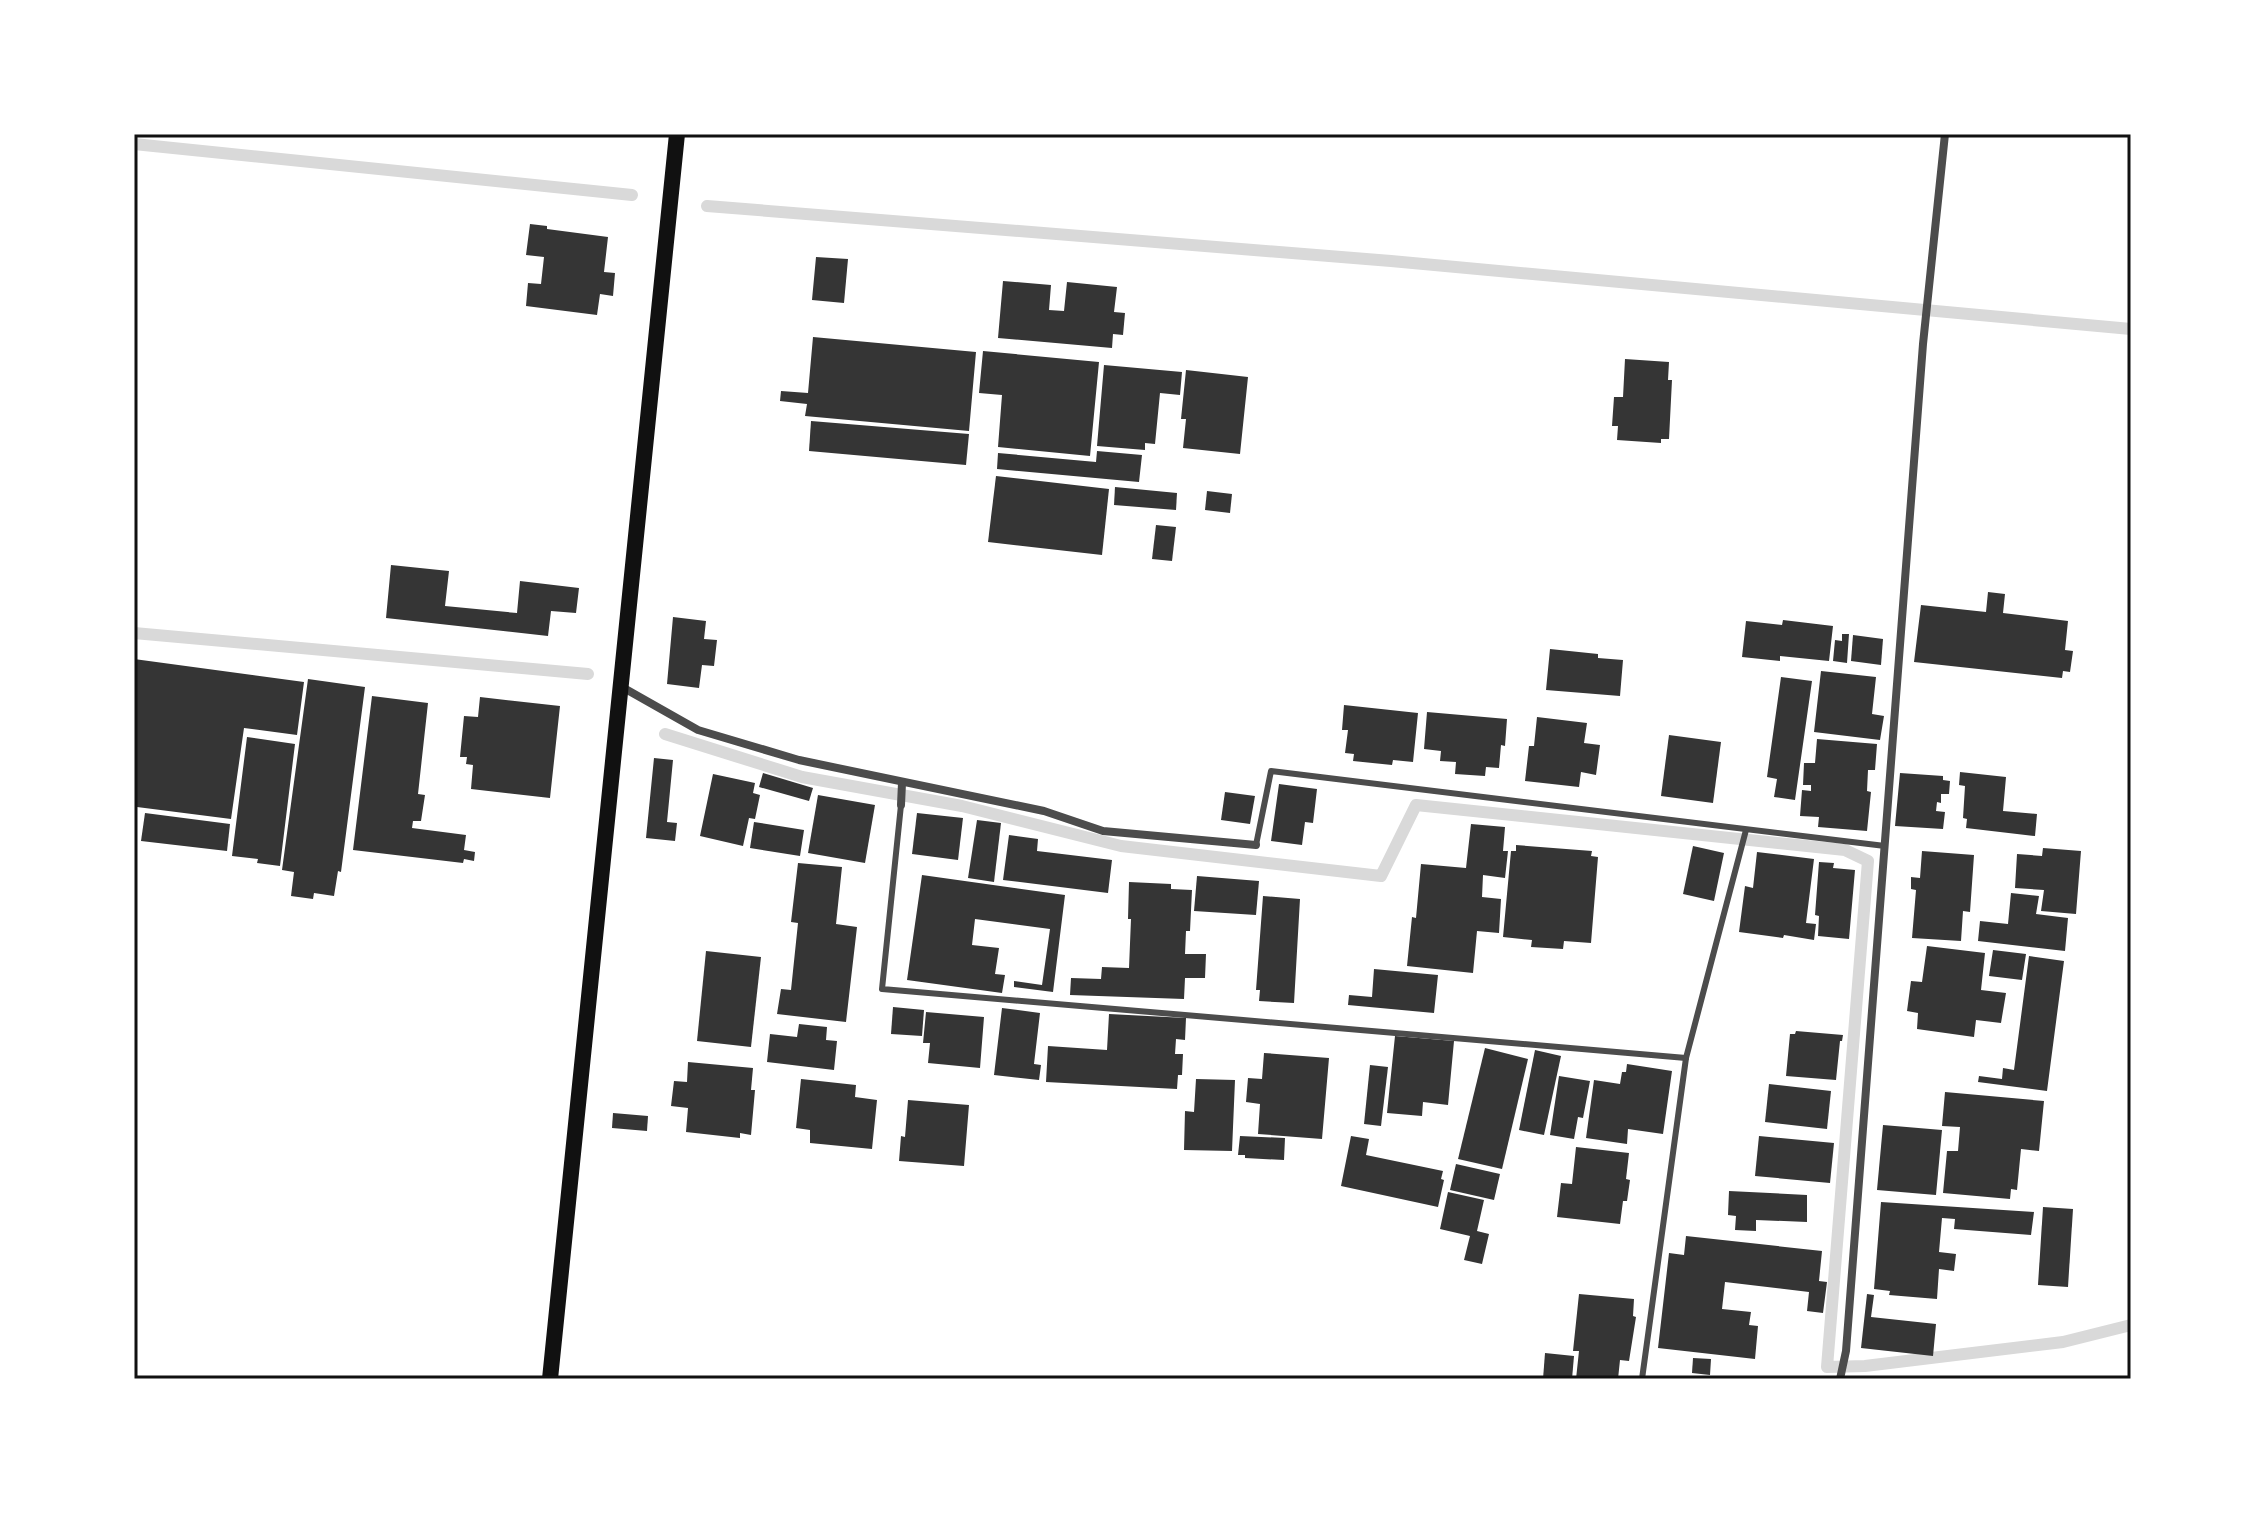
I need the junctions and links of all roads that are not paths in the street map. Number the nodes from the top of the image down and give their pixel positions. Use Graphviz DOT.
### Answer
graph roads {
  1 [pos="677,134"];
  2 [pos="1945,134"];
  3 [pos="621,687"];
  4 [pos="902,783"];
  5 [pos="901,805"];
  6 [pos="1746,830"];
  7 [pos="1256,845"];
  8 [pos="1885,846"];
  9 [pos="1686,1058"];
  10 [pos="550,1379"];
  11 [pos="1642,1379"];
  12 [pos="1840,1379"];
  1 -- 3 [label="main road"];
  2 -- 8 [label="street"];
  3 -- 4 [label="street"];
  3 -- 10 [label="main road"];
  4 -- 5 [label="street"];
  4 -- 7 [label="street"];
  5 -- 9 [label="lane"];
  6 -- 7 [label="lane"];
  6 -- 8 [label="lane"];
  6 -- 9 [label="lane"];
  8 -- 12 [label="street"];
  9 -- 11 [label="lane"];
}
